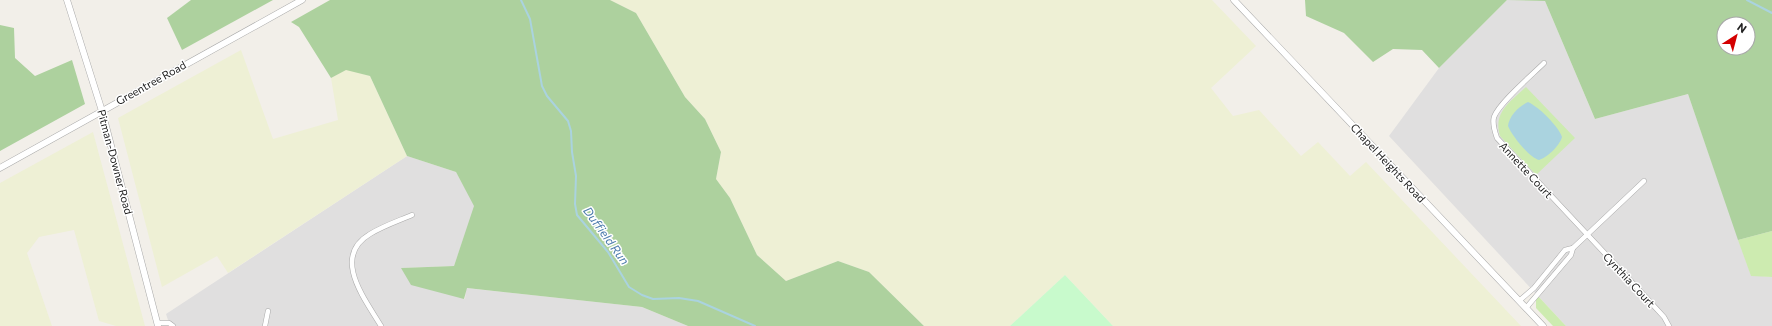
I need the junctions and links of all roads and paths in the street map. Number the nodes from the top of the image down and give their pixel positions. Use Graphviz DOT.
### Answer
graph roads {
  1 [pos="67,0"];
  2 [pos="302,0"];
  3 [pos="1234,0"];
  4 [pos="1544,63"];
  5 [pos="102,111"];
  6 [pos="0,168"];
  7 [pos="1644,181"];
  8 [pos="412,215"];
  9 [pos="1587,236"];
  10 [pos="1573,248"];
  11 [pos="1519,301"];
  12 [pos="1526,308"];
  13 [pos="268,311"];
  14 [pos="157,325"];
  15 [pos="173,326"];
  16 [pos="265,326"];
  17 [pos="381,326"];
  18 [pos="1542,326"];
  19 [pos="1669,326"];
  1 -- 5 [label="street, Pitman-Downer Road"];
  2 -- 5 [label="street, Greentree Road"];
  3 -- 11 [label="street, Chapel Heights Road"];
  4 -- 9 [label="street, Annette Court"];
  5 -- 6 [label="street, Greentree Road"];
  5 -- 14 [label="street, Pitman-Downer Road"];
  7 -- 9 [label="street"];
  8 -- 17 [label="street"];
  9 -- 10 [label="street"];
  9 -- 19 [label="street, Cynthia Court"];
  10 -- 11 [label="street"];
  10 -- 12 [label="street"];
  11 -- 12 [label="street, Chapel Heights Road"];
  12 -- 18 [label="street, Chapel Heights Road"];
  13 -- 16 [label="street"];
  14 -- 15 [label="street"];
}
